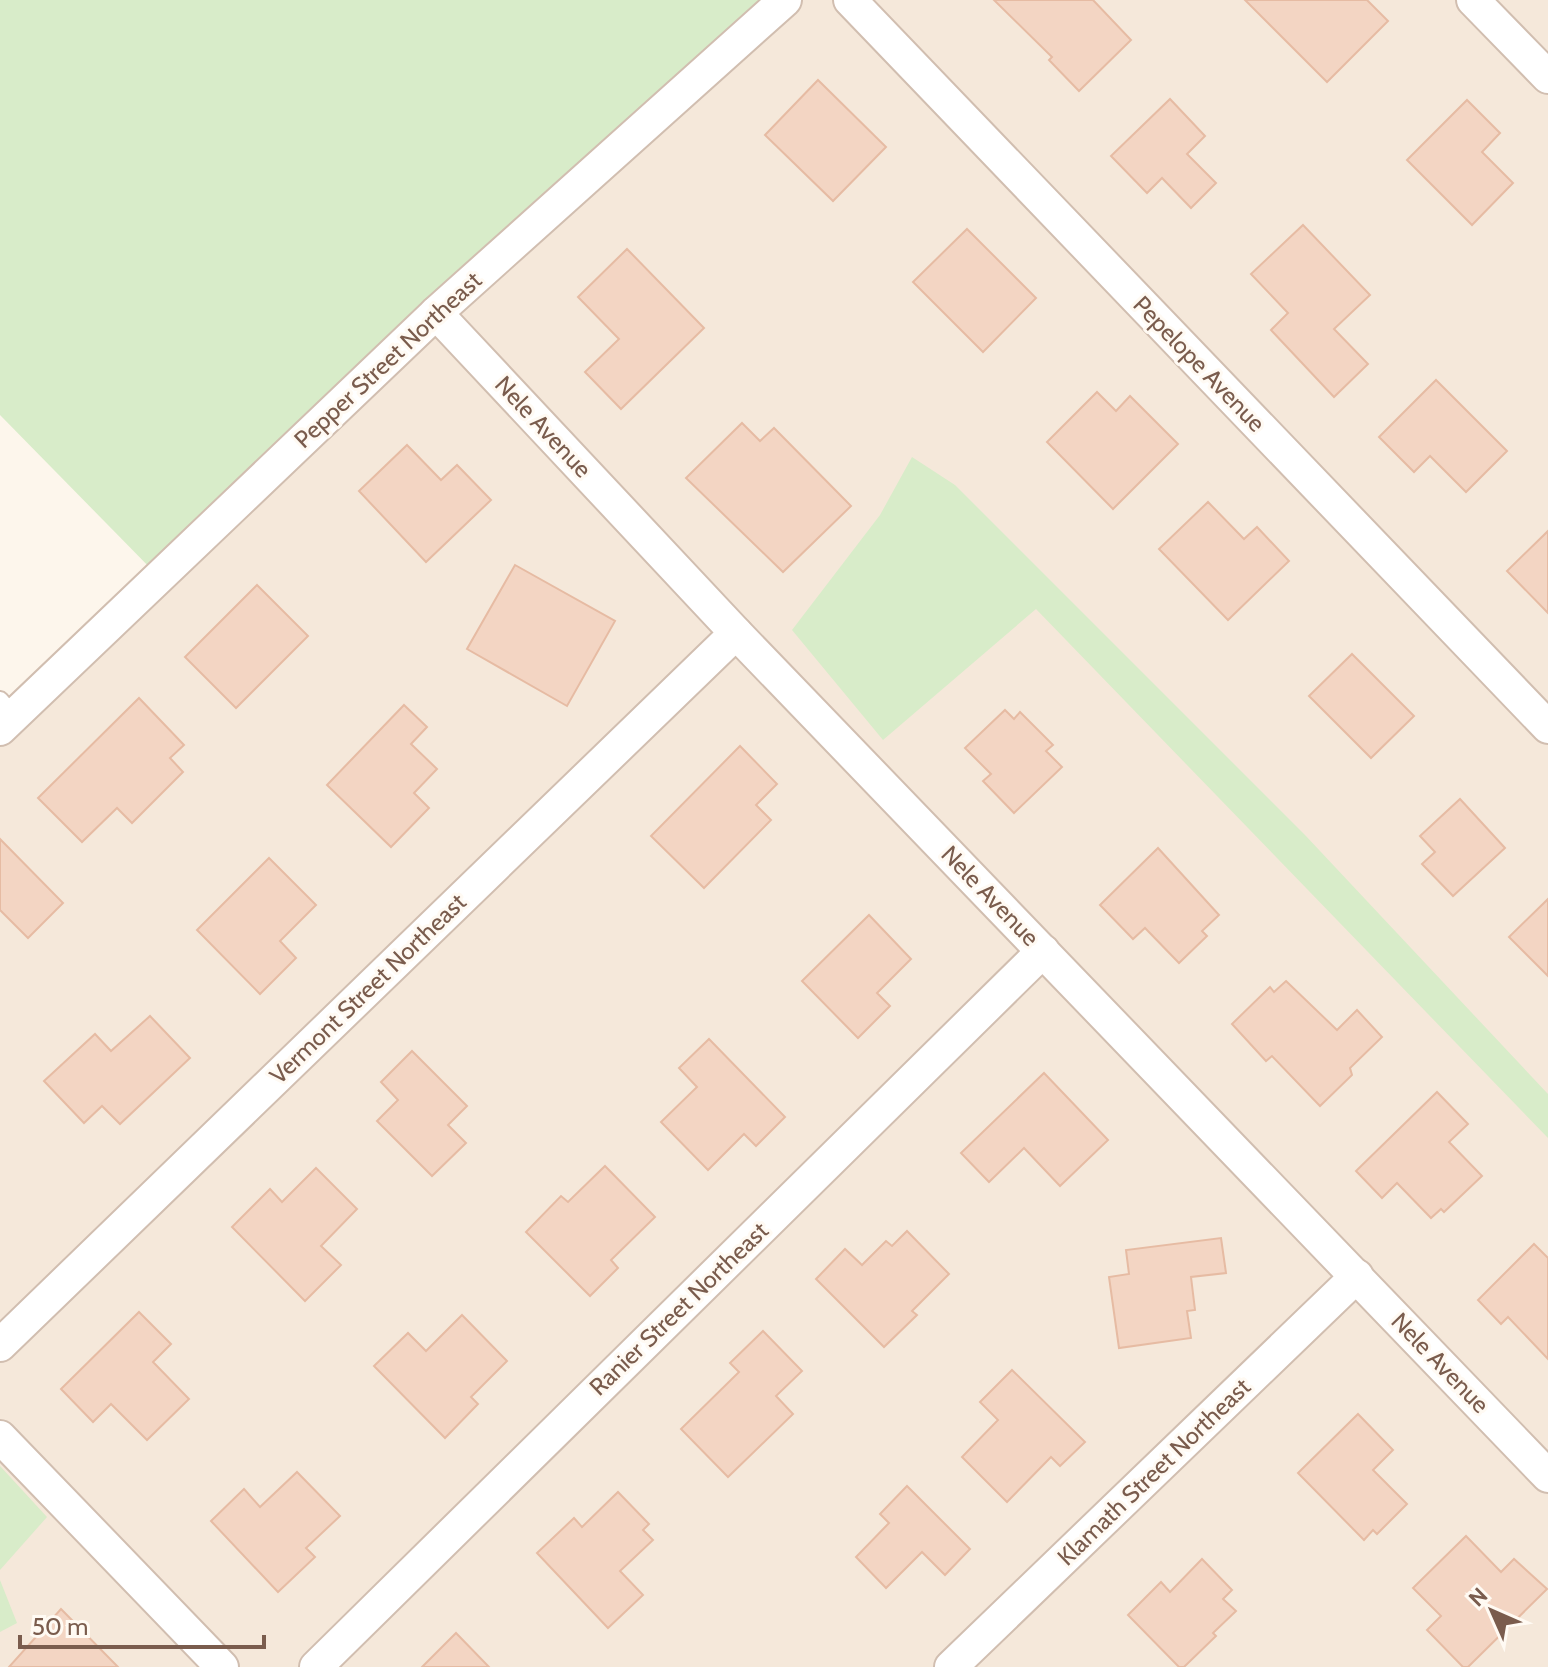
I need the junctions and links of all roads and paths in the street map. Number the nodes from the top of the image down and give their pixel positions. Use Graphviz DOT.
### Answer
graph roads {
  1 [pos="785,0"];
  2 [pos="850,0"];
  3 [pos="1473,0"];
  4 [pos="1548,77"];
  5 [pos="436,313"];
  6 [pos="736,633"];
  7 [pos="5,715"];
  8 [pos="1548,727"];
  9 [pos="1043,951"];
  10 [pos="1357,1276"];
  11 [pos="0,1345"];
  12 [pos="0,1437"];
  13 [pos="1548,1476"];
  14 [pos="222,1667"];
  15 [pos="316,1667"];
  16 [pos="951,1667"];
  1 -- 5 [label="street, Pepper Street Northeast"];
  2 -- 8 [label="street, Pepelope Avenue"];
  3 -- 4 [label="street"];
  5 -- 6 [label="street, Nele Avenue"];
  5 -- 7 [label="street, Pepper Street Northeast"];
  6 -- 9 [label="street, Nele Avenue"];
  6 -- 11 [label="street, Vermont Street Northeast"];
  9 -- 10 [label="street, Nele Avenue"];
  9 -- 15 [label="street, Ranier Street Northeast"];
  10 -- 13 [label="street, Nele Avenue"];
  10 -- 16 [label="street, Klamath Street Northeast"];
  12 -- 14 [label="street"];
}
